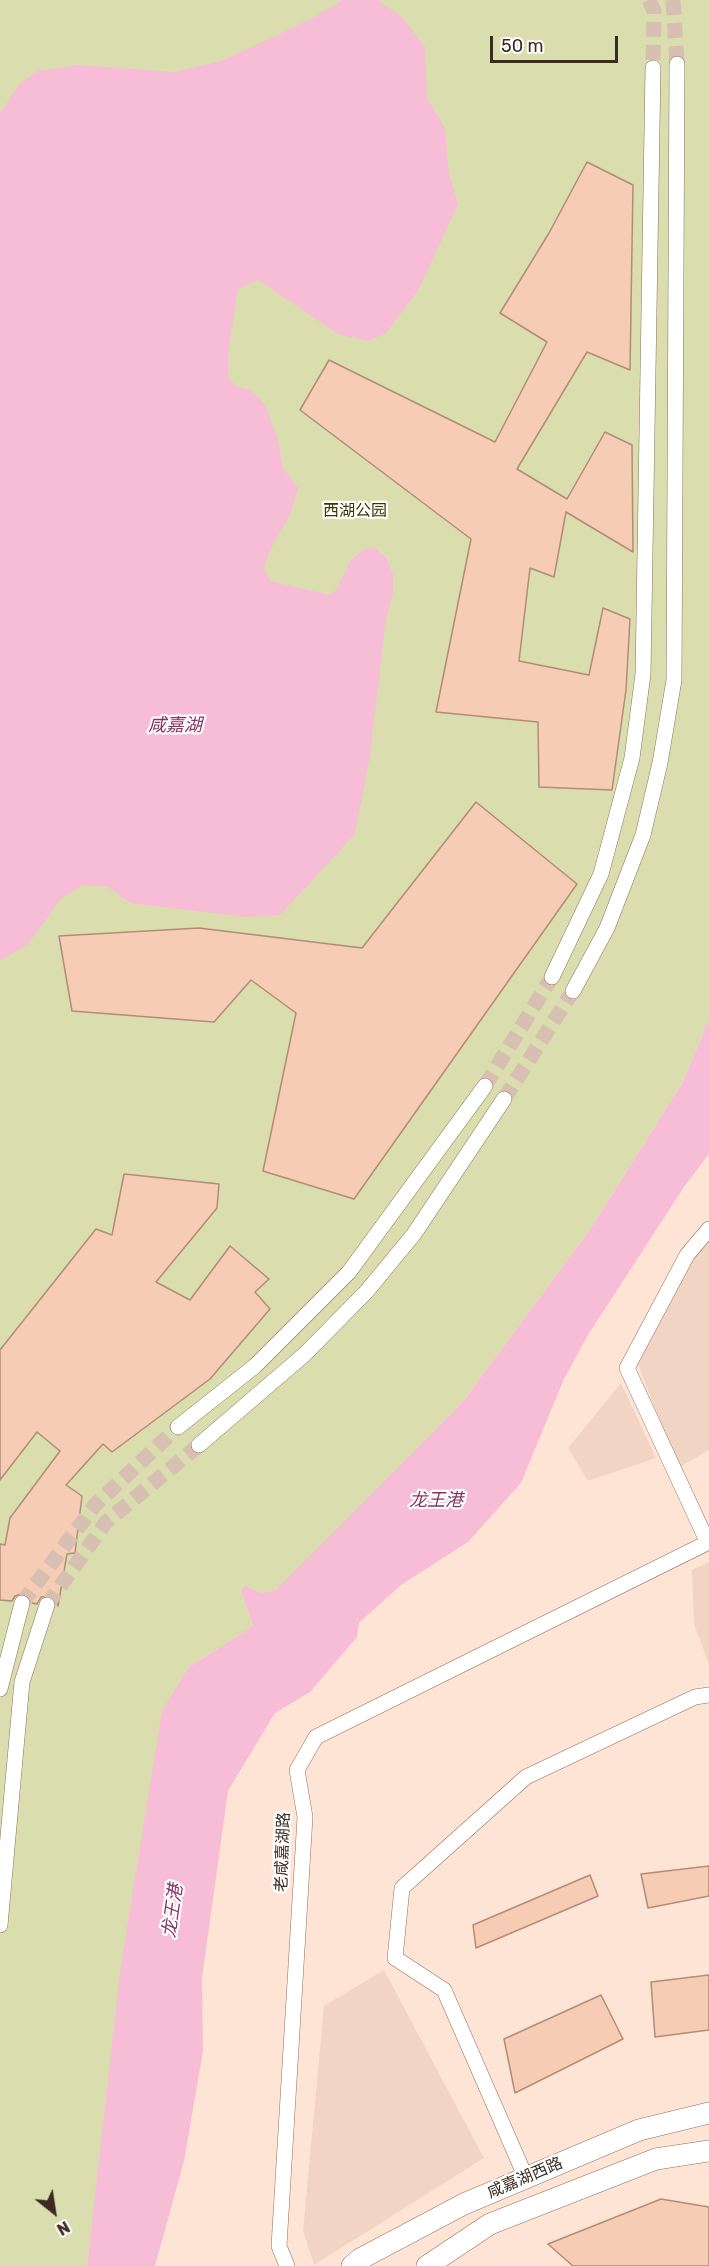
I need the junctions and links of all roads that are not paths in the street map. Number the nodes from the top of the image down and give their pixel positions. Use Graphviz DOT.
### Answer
graph roads {
  1 [pos="678,64"];
  2 [pos="653,68"];
  3 [pos="552,977"];
  4 [pos="573,991"];
  5 [pos="485,1086"];
  6 [pos="504,1099"];
  7 [pos="709,1229"];
  8 [pos="178,1427"];
  9 [pos="199,1445"];
  10 [pos="708,1542"];
  11 [pos="22,1603"];
  12 [pos="47,1605"];
  13 [pos="0,1689"];
  14 [pos="709,1695"];
  15 [pos="0,1925"];
  16 [pos="709,2113"];
  17 [pos="709,2151"];
  18 [pos="526,2178"];
  19 [pos="287,2266"];
  20 [pos="352,2266"];
  21 [pos="427,2266"];
  1 -- 4 [label="street"];
  2 -- 3 [label="street"];
  5 -- 8 [label="street"];
  6 -- 9 [label="street"];
  7 -- 10 [label="street"];
  10 -- 19 [label="street, 老咸嘉湖路"];
  11 -- 13 [label="street"];
  12 -- 15 [label="street"];
  14 -- 18 [label="street"];
  16 -- 18 [label="main road, 咸嘉湖西路"];
  17 -- 21 [label="main road, 咸嘉湖西路"];
  18 -- 20 [label="main road, 咸嘉湖西路"];
}
